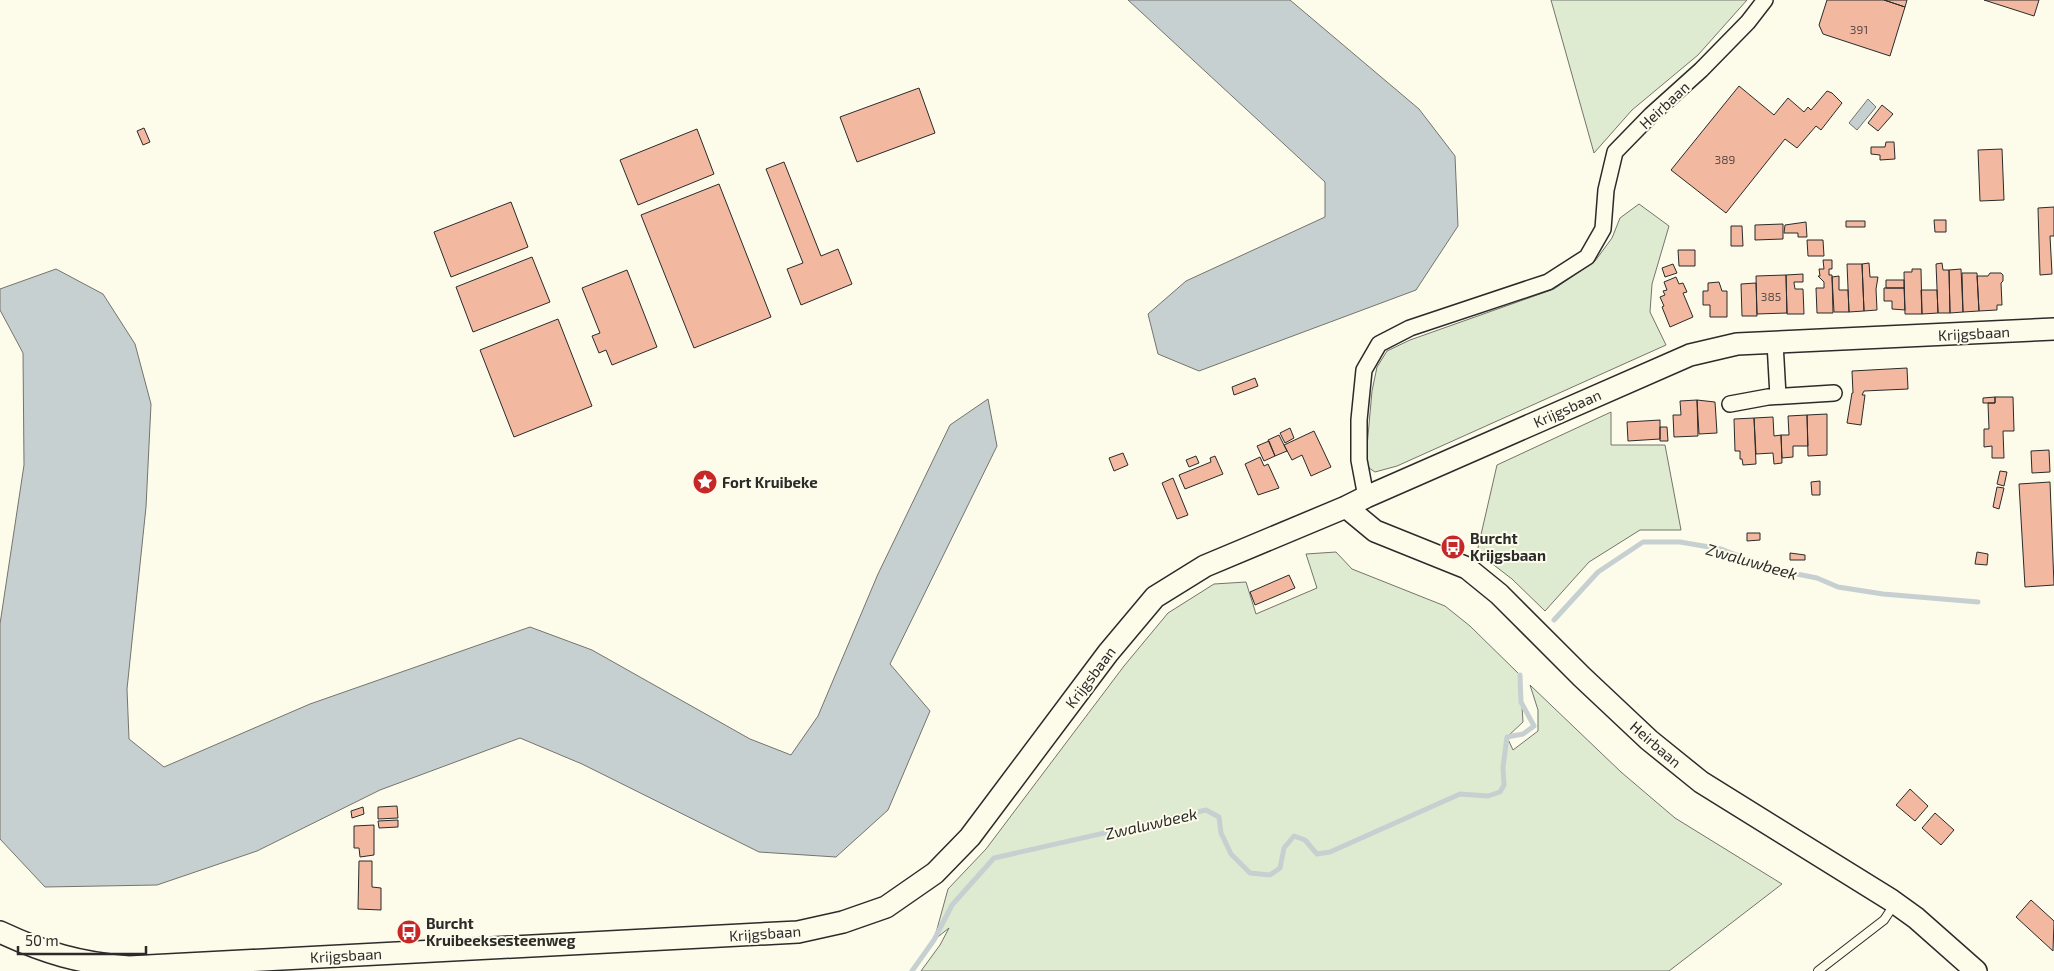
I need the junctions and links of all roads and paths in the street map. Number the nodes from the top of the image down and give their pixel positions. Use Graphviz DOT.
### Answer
graph roads {
  1 [pos="1765,0"];
  2 [pos="2054,329"];
  3 [pos="1775,343"];
  4 [pos="1834,393"];
  5 [pos="1778,396"];
  6 [pos="1730,404"];
  7 [pos="1366,497"];
  8 [pos="1346,507"];
  9 [pos="1896,904"];
  10 [pos="0,932"];
  11 [pos="1818,971"];
  12 [pos="1976,971"];
  1 -- 7 [label="street, Heirbaan"];
  2 -- 3 [label="main road, Krijgsbaan"];
  3 -- 5 [label="street"];
  3 -- 7 [label="main road, Krijgsbaan"];
  4 -- 5 [label="street"];
  5 -- 6 [label="street"];
  7 -- 8 [label="main road, Krijgsbaan"];
  8 -- 9 [label="main road, Heirbaan"];
  8 -- 10 [label="main road, Krijgsbaan"];
  9 -- 11 [label="lane"];
  9 -- 12 [label="main road, Heirbaan"];
}
